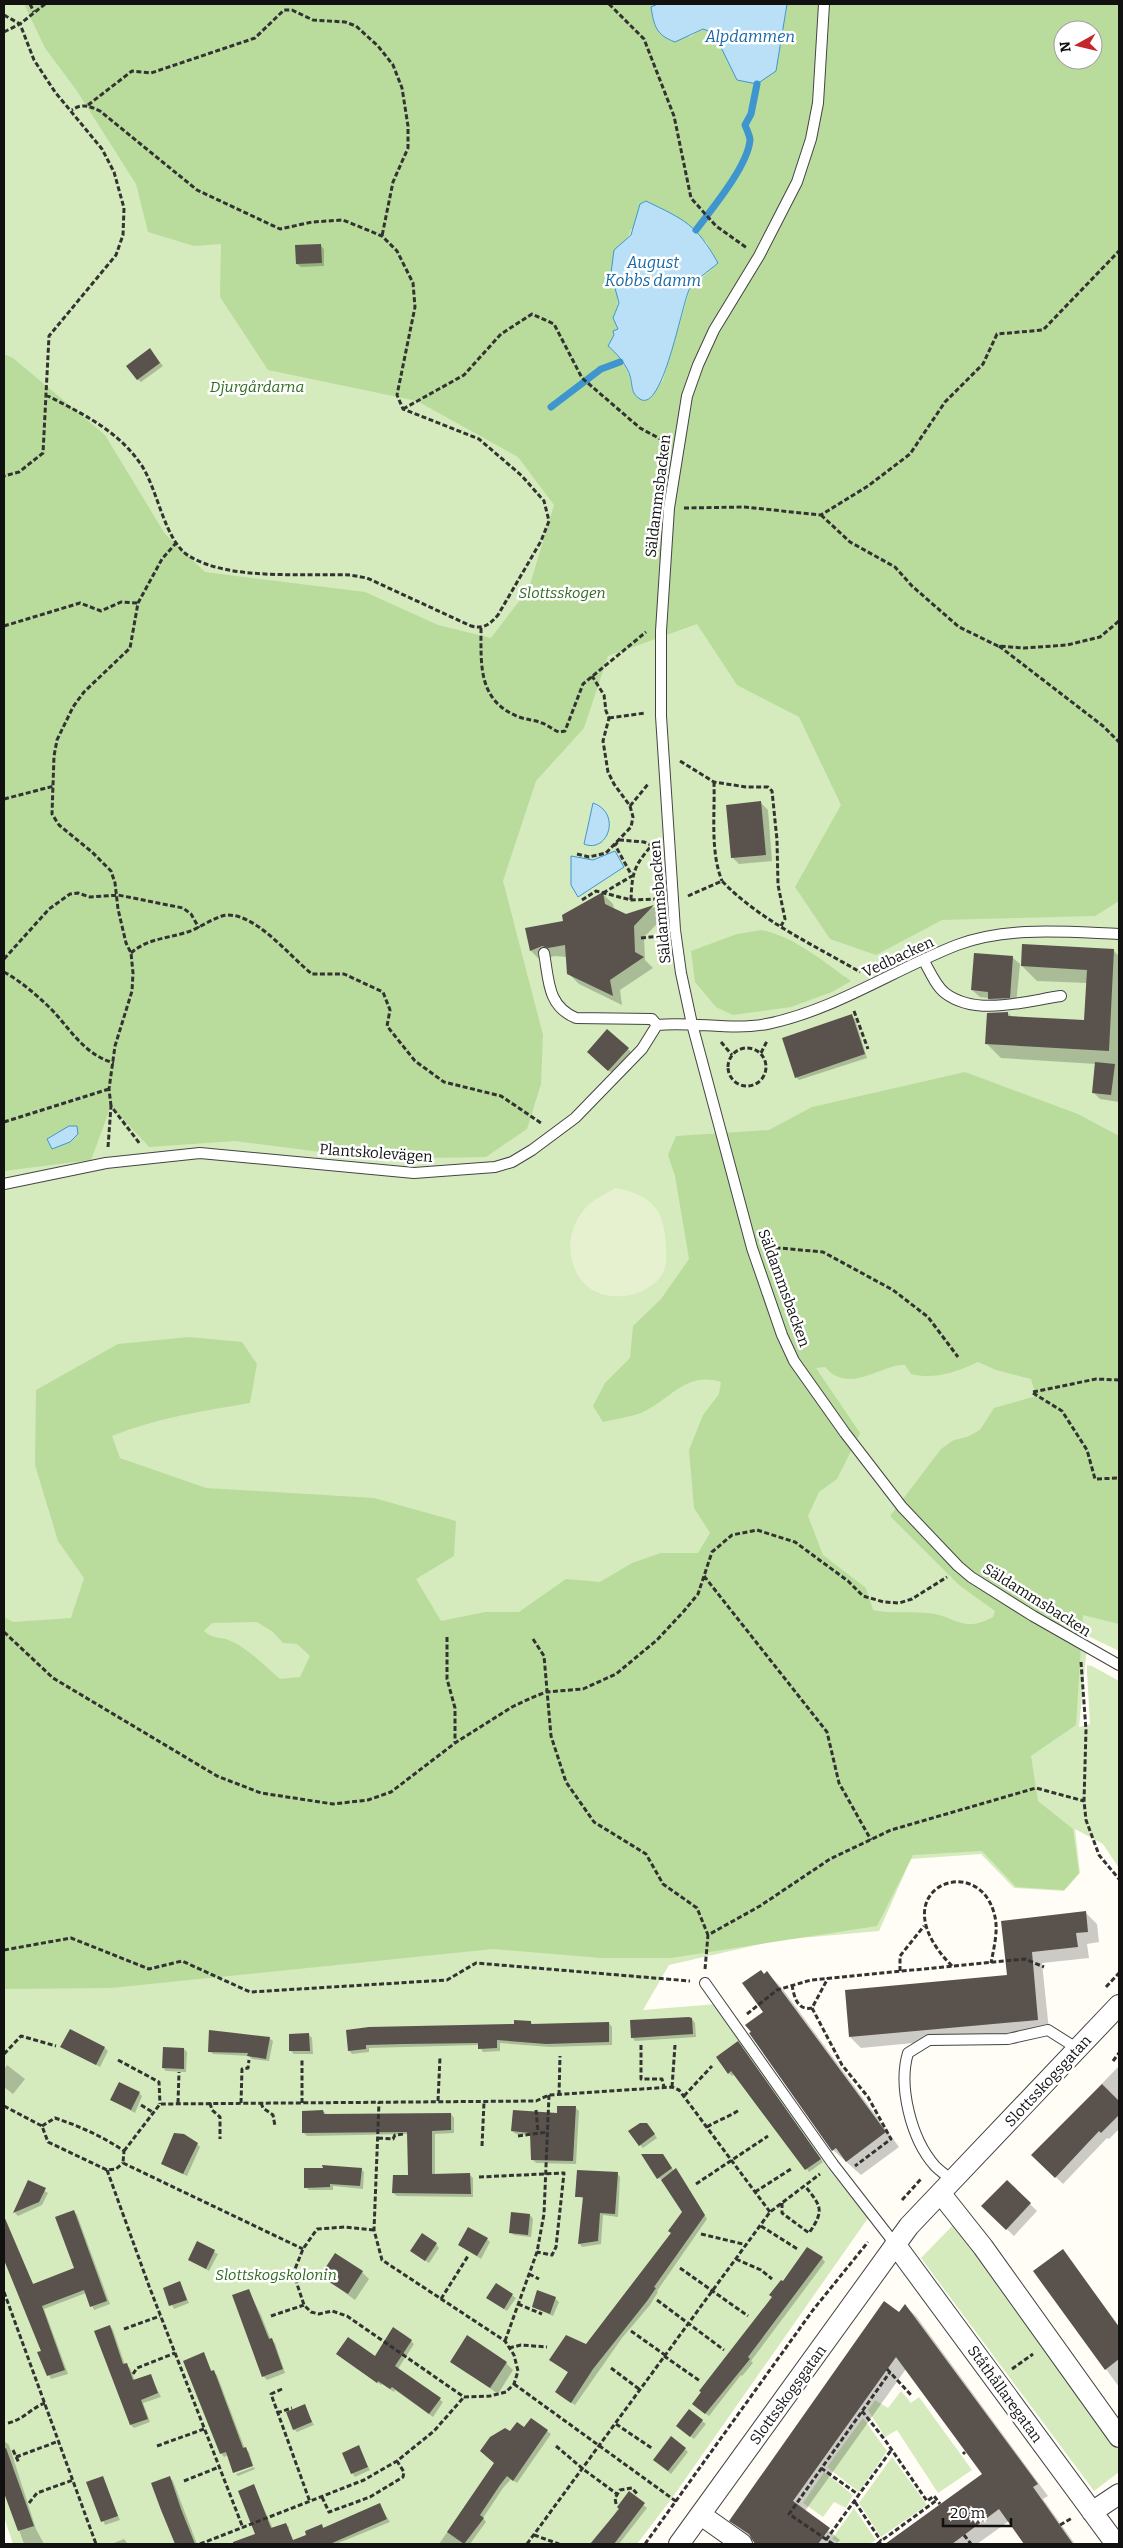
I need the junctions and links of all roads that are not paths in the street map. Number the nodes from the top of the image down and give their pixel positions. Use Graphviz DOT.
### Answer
graph roads {
  1 [pos="824,4"];
  2 [pos="1119,934"];
  3 [pos="544,953"];
  4 [pos="924,961"];
  5 [pos="1061,996"];
  6 [pos="692,1024"];
  7 [pos="657,1025"];
  8 [pos="4,1184"];
  9 [pos="1119,1665"];
  10 [pos="704,1983"];
  11 [pos="1119,2006"];
  12 [pos="1078,2049"];
  13 [pos="947,2187"];
  14 [pos="895,2244"];
  15 [pos="1119,2436"];
  16 [pos="1119,2494"];
  17 [pos="1092,2512"];
  18 [pos="701,2515"];
  19 [pos="679,2544"];
  20 [pos="742,2544"];
  21 [pos="1116,2544"];
  1 -- 6 [label="lane, Säldammsbacken"];
  2 -- 4 [label="lane, Vedbacken"];
  3 -- 7 [label="lane"];
  4 -- 5 [label="lane"];
  4 -- 6 [label="lane, Vedbacken"];
  6 -- 7 [label="lane"];
  6 -- 9 [label="lane, Säldammsbacken"];
  7 -- 8 [label="lane, Plantskolevägen"];
  10 -- 14 [label="lane"];
  11 -- 12 [label="street, Slottsskogsgatan"];
  12 -- 13 [label="street, Slottsskogsgatan"];
  12 -- 13 [label="lane"];
  13 -- 14 [label="street, Slottsskogsgatan"];
  13 -- 15 [label="street"];
  14 -- 17 [label="street, Ståthållaregatan"];
  14 -- 18 [label="street, Slottsskogsgatan"];
  16 -- 17 [label="street"];
  17 -- 21 [label="street, Ståthållaregatan"];
  18 -- 19 [label="street, Slottsskogsgatan"];
  18 -- 20 [label="street"];
}
